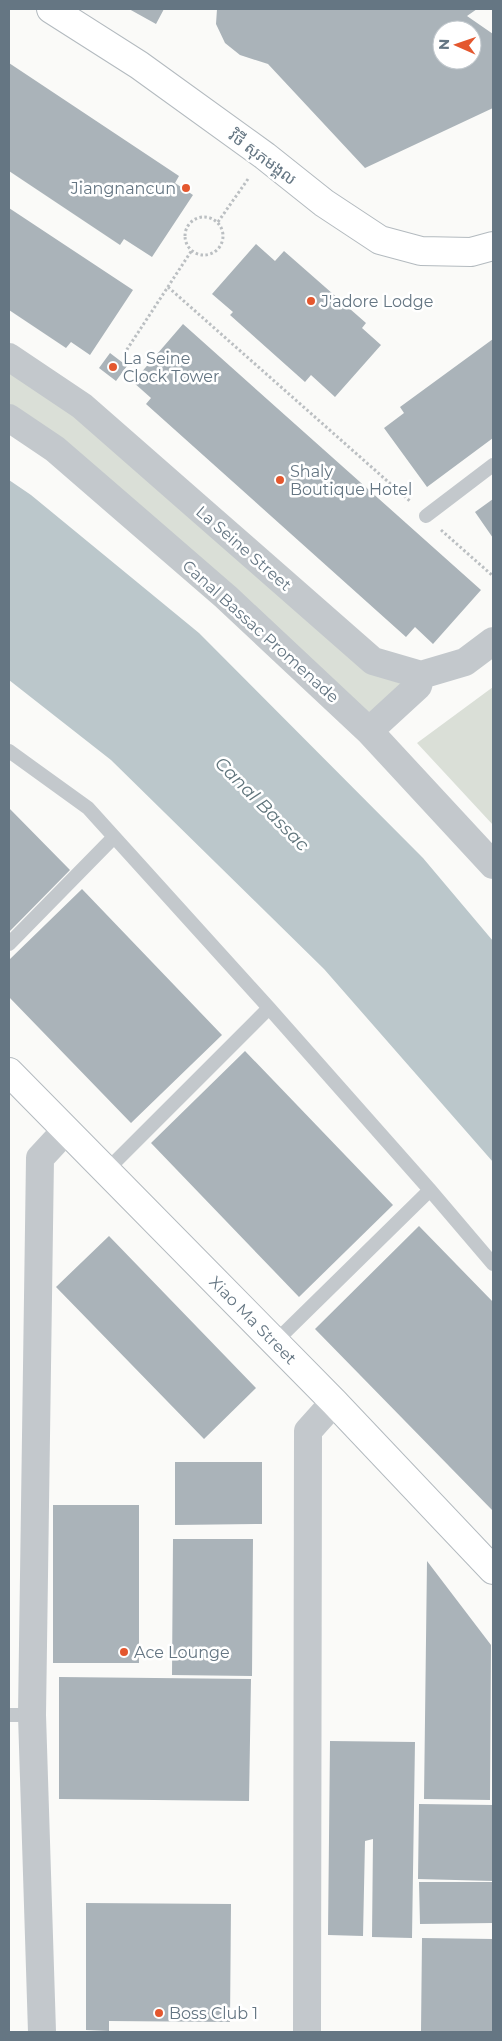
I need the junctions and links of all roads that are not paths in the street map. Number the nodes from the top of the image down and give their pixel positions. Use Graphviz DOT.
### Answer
graph roads {
  1 [pos="51,9"];
  2 [pos="493,246"];
  3 [pos="9,357"];
  4 [pos="9,418"];
  5 [pos="493,465"];
  6 [pos="426,516"];
  7 [pos="493,641"];
  8 [pos="421,675"];
  9 [pos="369,731"];
  10 [pos="9,751"];
  11 [pos="114,837"];
  12 [pos="493,865"];
  13 [pos="9,944"];
  14 [pos="269,1008"];
  15 [pos="9,1072"];
  16 [pos="65,1131"];
  17 [pos="106,1172"];
  18 [pos="430,1190"];
  19 [pos="493,1264"];
  20 [pos="274,1343"];
  21 [pos="334,1402"];
  22 [pos="493,1570"];
  23 [pos="20,1715"];
  24 [pos="42,2032"];
  25 [pos="306,2032"];
  1 -- 2 [label="street, វិថី សុភមង្គល"];
  3 -- 8 [label="street, La Seine Street"];
  4 -- 9 [label="street, Canal Bassac Promenade"];
  5 -- 6 [label="lane"];
  7 -- 8 [label="street"];
  8 -- 9 [label="street"];
  9 -- 12 [label="street, Canal Bassac Promenade"];
  10 -- 11 [label="lane"];
  11 -- 13 [label="lane"];
  11 -- 14 [label="lane"];
  14 -- 17 [label="lane"];
  14 -- 18 [label="lane"];
  15 -- 16 [label="street, Xiao Ma Street"];
  16 -- 17 [label="street, Xiao Ma Street"];
  16 -- 23 [label="street"];
  17 -- 20 [label="street, Xiao Ma Street"];
  18 -- 19 [label="lane"];
  18 -- 20 [label="lane"];
  20 -- 21 [label="street, Xiao Ma Street"];
  21 -- 22 [label="street, Xiao Ma Street"];
  21 -- 25 [label="street"];
  23 -- 24 [label="street"];
}
